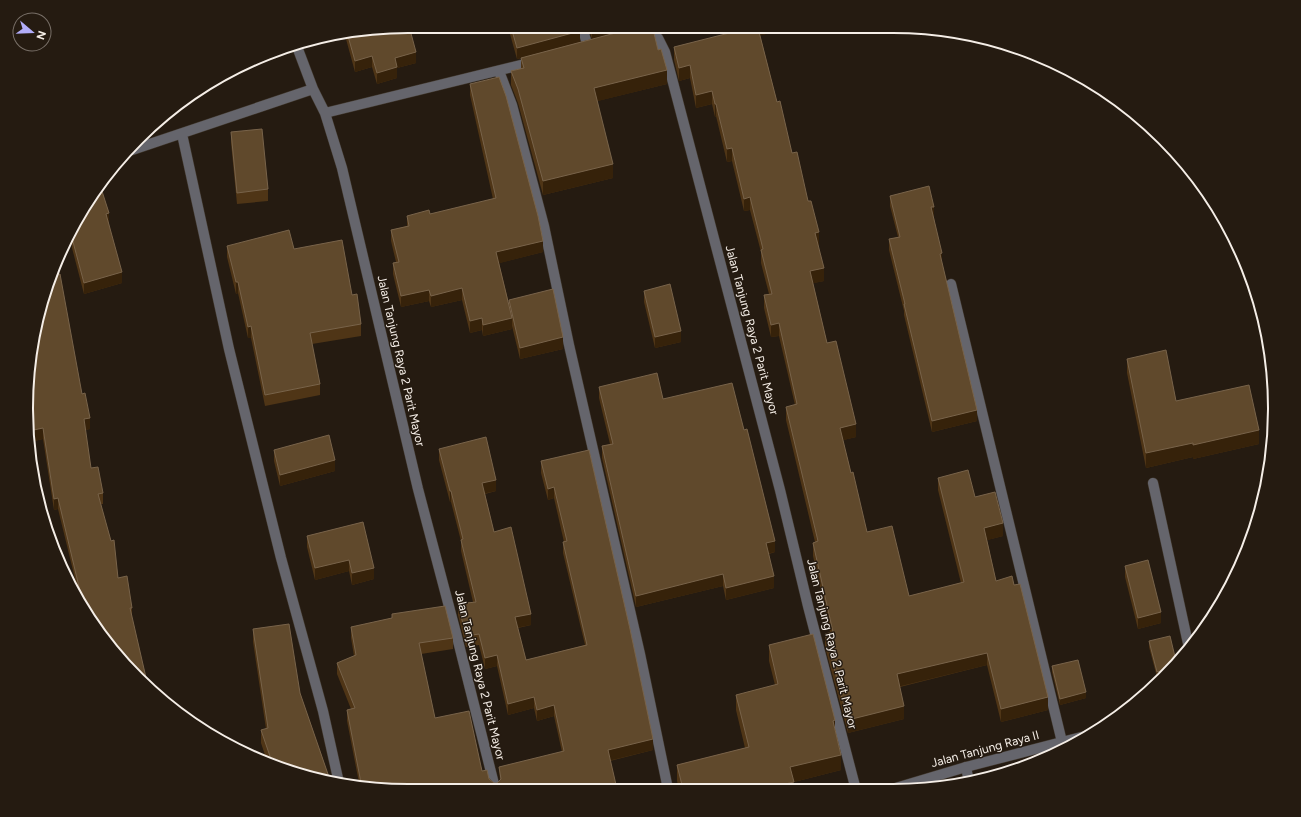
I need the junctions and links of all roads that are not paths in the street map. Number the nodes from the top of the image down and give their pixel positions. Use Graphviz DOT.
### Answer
graph roads {
  1 [pos="584,33"];
  2 [pos="644,33"];
  3 [pos="650,33"];
  4 [pos="633,36"];
  5 [pos="588,47"];
  6 [pos="298,50"];
  7 [pos="544,59"];
  8 [pos="499,71"];
  9 [pos="313,89"];
  10 [pos="326,112"];
  11 [pos="182,134"];
  12 [pos="150,139"];
  13 [pos="951,284"];
  14 [pos="1153,483"];
  15 [pos="1187,640"];
  16 [pos="1068,740"];
  17 [pos="1062,742"];
  18 [pos="966,768"];
  19 [pos="338,777"];
  20 [pos="968,777"];
  21 [pos="913,783"];
  22 [pos="494,784"];
  23 [pos="667,784"];
  24 [pos="854,784"];
  1 -- 5 [label="street"];
  2 -- 4 [label="street, Jalan Tanjung Raya 2 Parit Mayor"];
  3 -- 24 [label="street, Jalan Tanjung Raya 2 Parit Mayor"];
  6 -- 9 [label="street, Jalan Tanjung Raya 2 Parit Mayor"];
  7 -- 8 [label="street"];
  8 -- 10 [label="street"];
  8 -- 23 [label="street"];
  9 -- 10 [label="street, Jalan Tanjung Raya 2 Parit Mayor"];
  9 -- 11 [label="street"];
  10 -- 22 [label="street, Jalan Tanjung Raya 2 Parit Mayor"];
  11 -- 12 [label="street"];
  11 -- 19 [label="street"];
  13 -- 17 [label="street"];
  14 -- 15 [label="street"];
  16 -- 17 [label="street, Jalan Tanjung Raya II"];
  17 -- 18 [label="street, Jalan Tanjung Raya II"];
  18 -- 20 [label="street"];
  18 -- 21 [label="street, Jalan Tanjung Raya II"];
}
